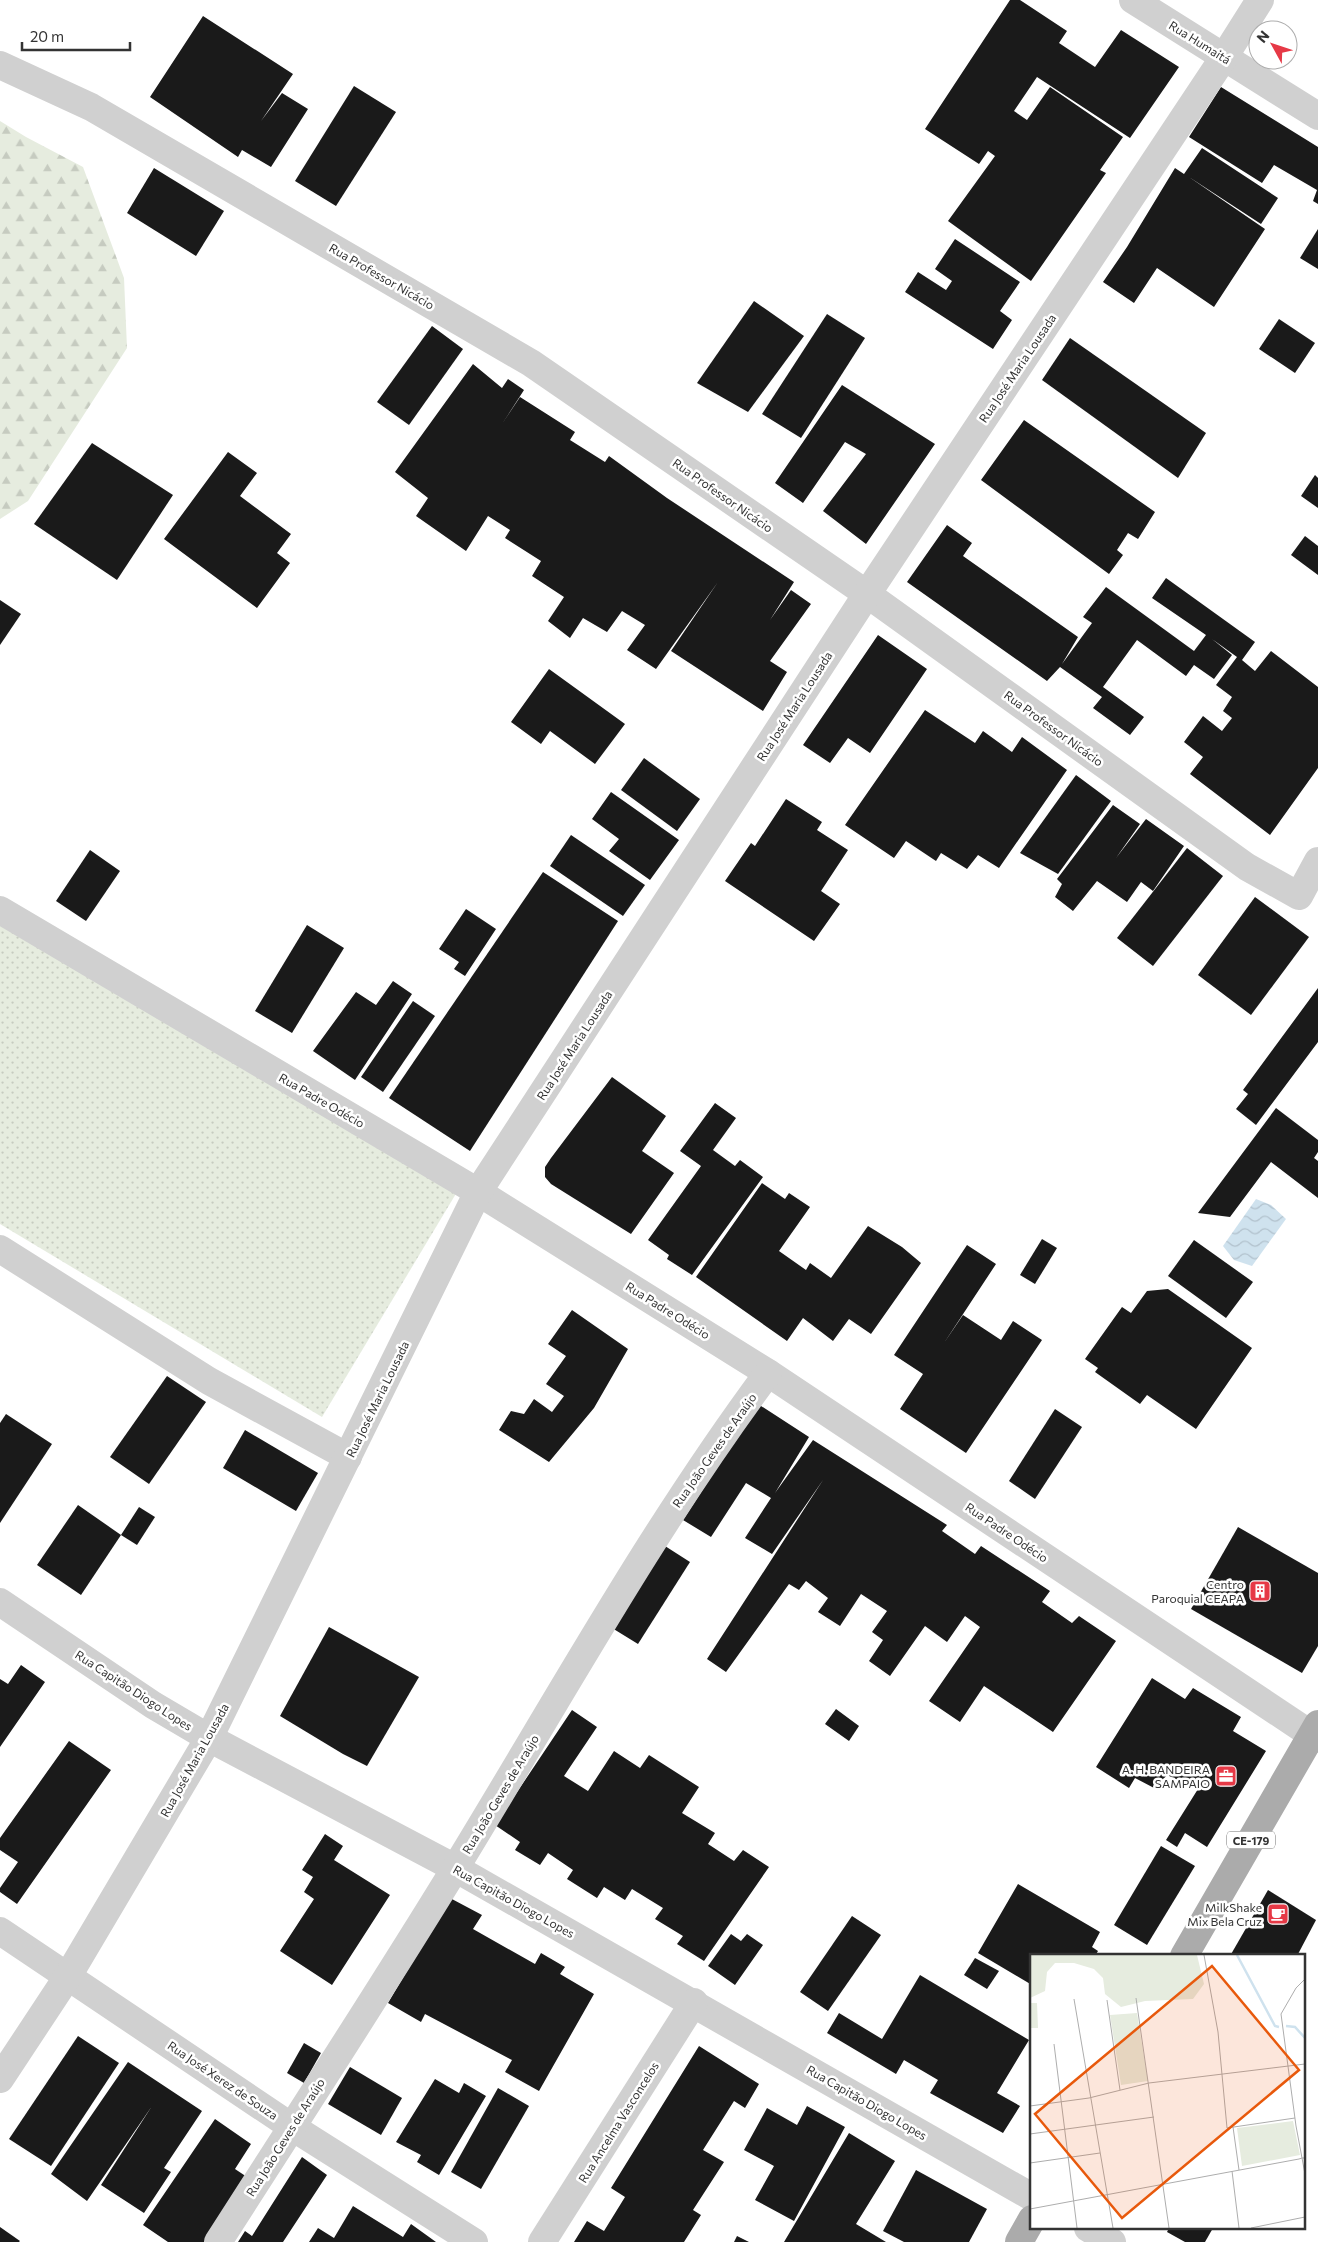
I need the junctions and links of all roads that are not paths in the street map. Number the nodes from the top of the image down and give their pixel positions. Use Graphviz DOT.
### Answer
graph roads {
  1 [pos="1133,0"];
  2 [pos="1260,0"];
  3 [pos="1224,57"];
  4 [pos="0,65"];
  5 [pos="1318,116"];
  6 [pos="867,594"];
  7 [pos="1318,862"];
  8 [pos="0,910"];
  9 [pos="478,1192"];
  10 [pos="0,1248"];
  11 [pos="768,1373"];
  12 [pos="348,1457"];
  13 [pos="0,1602"];
  14 [pos="1316,1733"];
  15 [pos="209,1738"];
  16 [pos="456,1868"];
  17 [pos="0,1932"];
  18 [pos="1185,1954"];
  19 [pos="68,1976"];
  20 [pos="694,2002"];
  21 [pos="0,2079"];
  22 [pos="292,2126"];
  23 [pos="1030,2196"];
  24 [pos="1030,2223"];
  25 [pos="1091,2230"];
  26 [pos="218,2242"];
  27 [pos="474,2242"];
  28 [pos="542,2242"];
  29 [pos="1019,2242"];
  30 [pos="1112,2242"];
  1 -- 3 [label="street, Rua Humaitá"];
  2 -- 3 [label="street, Rua José Maria Lousada"];
  3 -- 5 [label="street, Rua Humaitá"];
  3 -- 6 [label="street, Rua José Maria Lousada"];
  4 -- 6 [label="street, Rua Professor Nicácio"];
  6 -- 7 [label="street, Rua Professor Nicácio"];
  6 -- 9 [label="street, Rua José Maria Lousada"];
  8 -- 9 [label="street, Rua Padre Odécio"];
  9 -- 11 [label="street, Rua Padre Odécio"];
  9 -- 12 [label="street, Rua José Maria Lousada"];
  10 -- 12 [label="street"];
  11 -- 14 [label="street, Rua Padre Odécio"];
  11 -- 16 [label="street, Rua João Geves de Araújo"];
  12 -- 15 [label="street, Rua José Maria Lousada"];
  13 -- 15 [label="street, Rua Capitão Diogo Lopes"];
  14 -- 18 [label="main road, CE-179"];
  15 -- 16 [label="street, Rua Capitão Diogo Lopes"];
  15 -- 19 [label="street, Rua José Maria Lousada"];
  16 -- 20 [label="street, Rua Capitão Diogo Lopes"];
  16 -- 22 [label="street, Rua João Geves de Araújo"];
  17 -- 19 [label="street, Rua José Xerez de Souza"];
  19 -- 21 [label="street, Rua José Maria Lousada"];
  19 -- 22 [label="street, Rua José Xerez de Souza"];
  20 -- 23 [label="street, Rua Capitão Diogo Lopes"];
  20 -- 28 [label="street, Rua Ancelma Vasconcelos"];
  22 -- 26 [label="street, Rua João Geves de Araújo"];
  22 -- 27 [label="street, Rua José Xerez de Souza"];
  24 -- 29 [label="main road"];
  25 -- 30 [label="street"];
}
